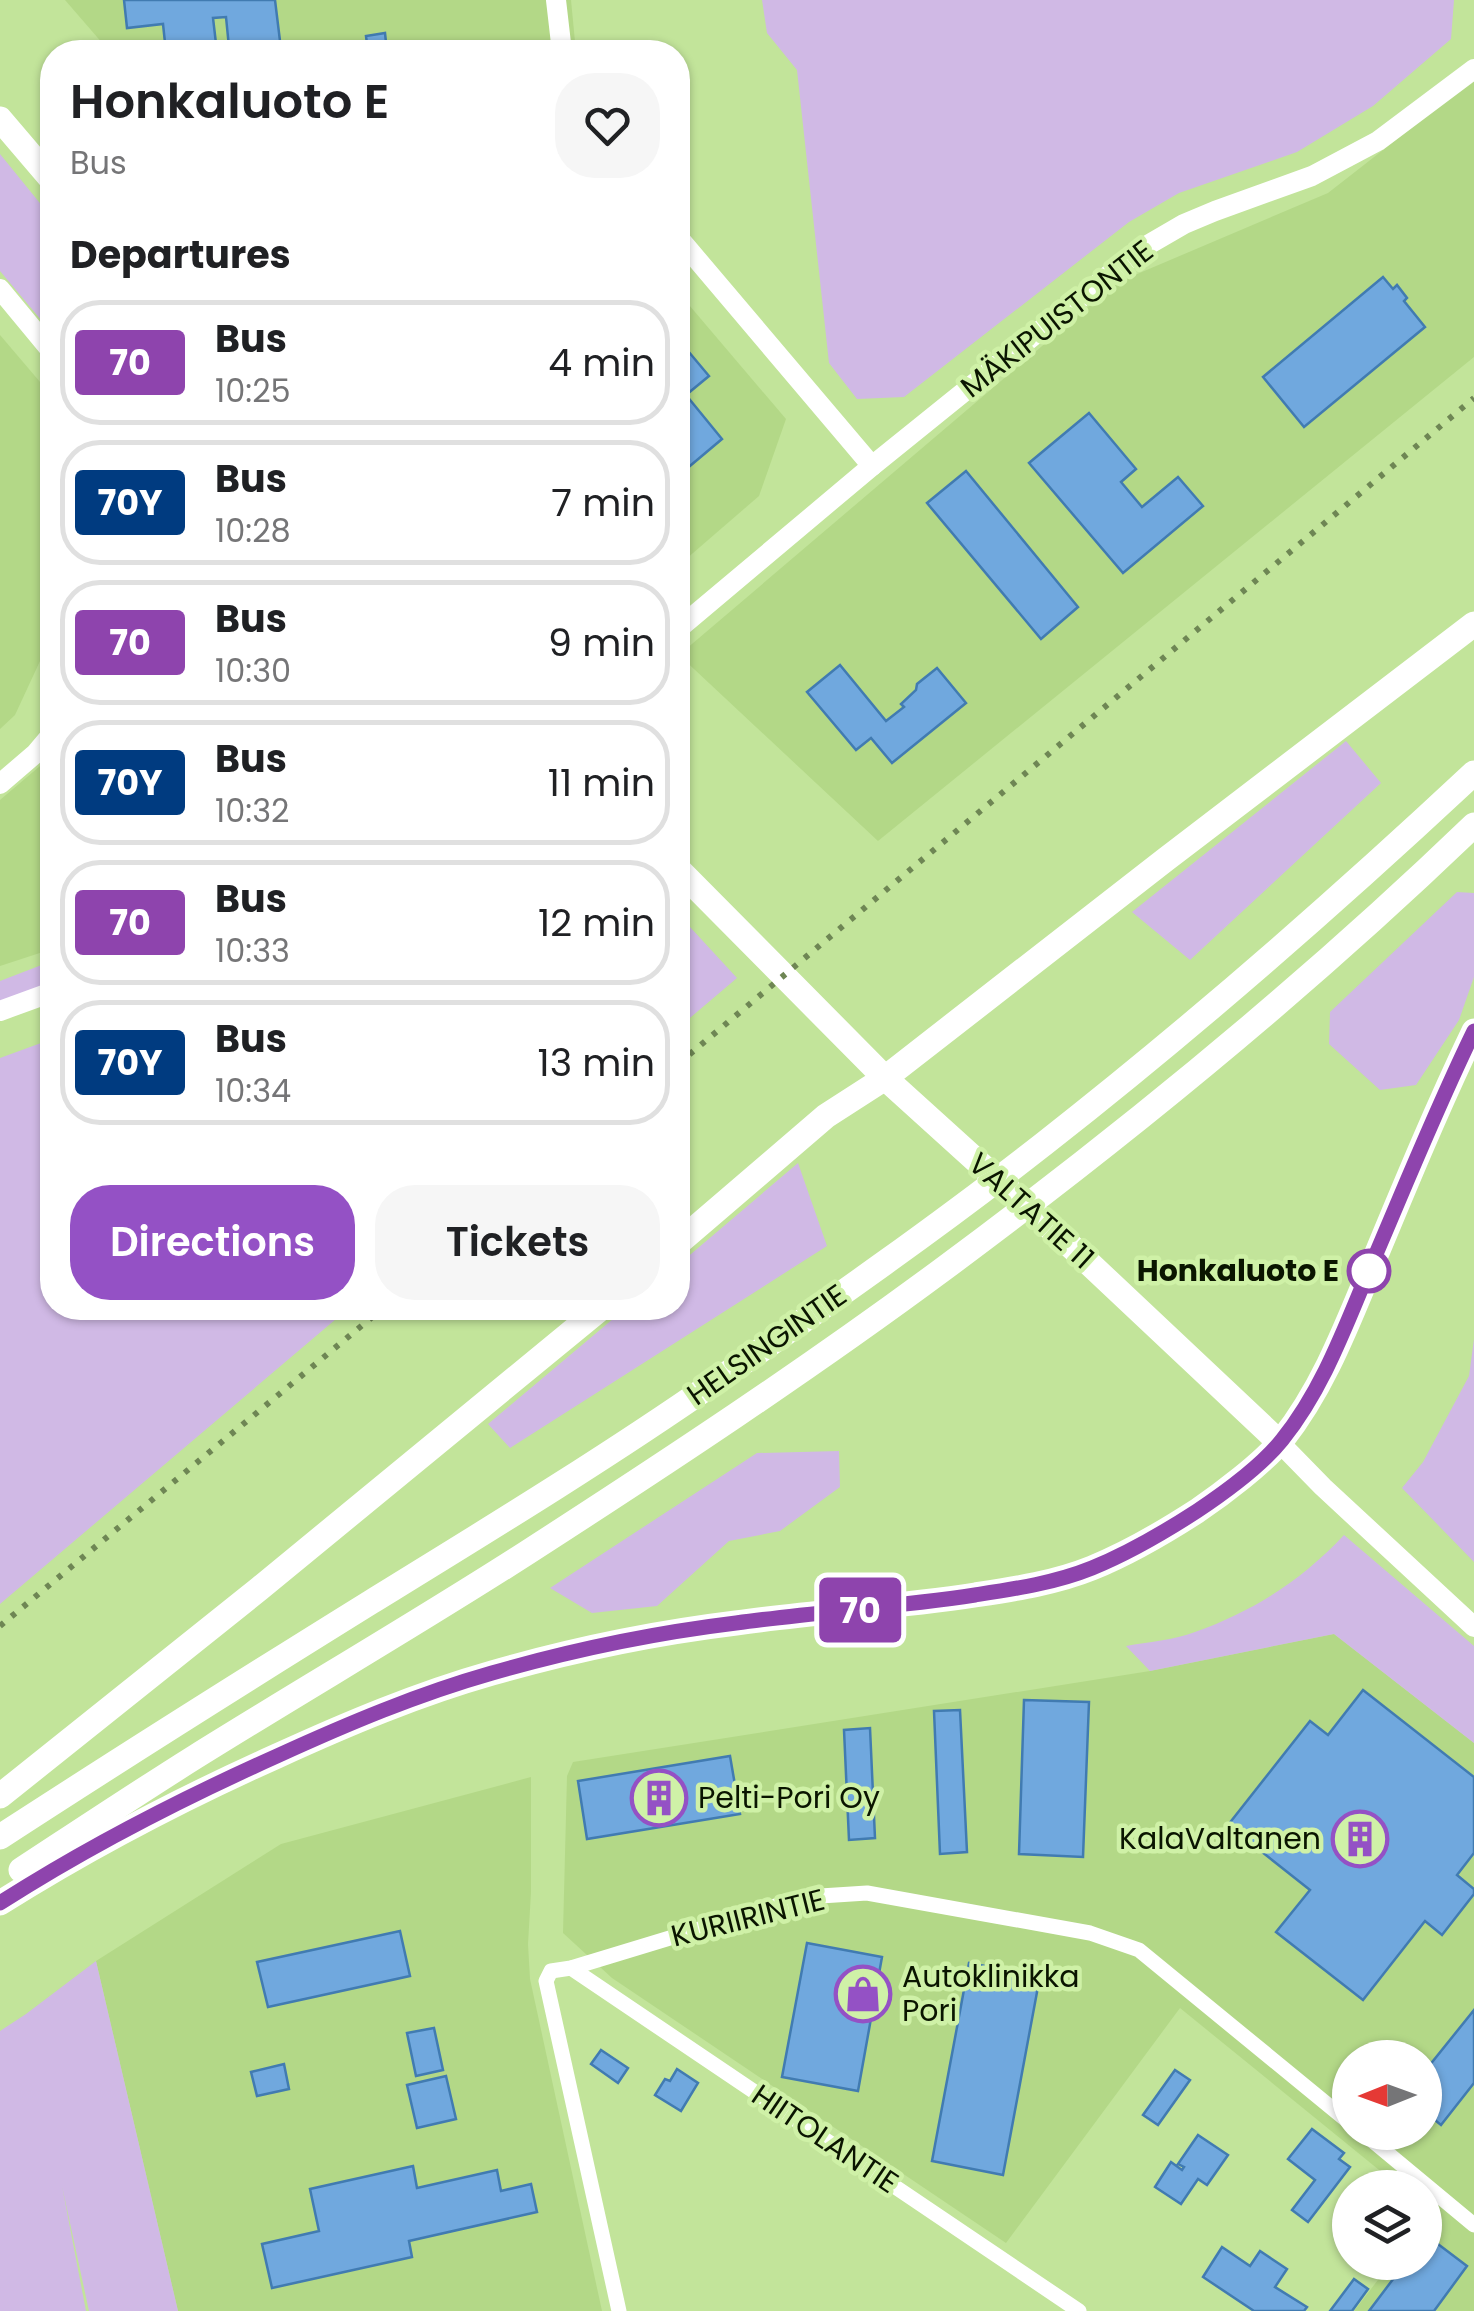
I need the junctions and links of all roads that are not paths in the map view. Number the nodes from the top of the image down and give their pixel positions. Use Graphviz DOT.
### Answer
graph roads {
  1 [pos="556,0"];
  2 [pos="561,40"];
  3 [pos="1474,69"];
  4 [pos="0,118"];
  5 [pos="40,166"];
  6 [pos="690,251"];
  7 [pos="0,289"];
  8 [pos="40,337"];
  9 [pos="872,466"];
  10 [pos="690,619"];
  11 [pos="1474,624"];
  12 [pos="40,749"];
  13 [pos="1474,772"];
  14 [pos="0,784"];
  15 [pos="1474,825"];
  16 [pos="690,882"];
  17 [pos="40,997"];
  18 [pos="0,1012"];
  19 [pos="1474,1031"];
  20 [pos="885,1078"];
  21 [pos="690,1233"];
  22 [pos="587,1320"];
  23 [pos="1280,1443"];
  24 [pos="1474,1627"];
  25 [pos="0,1796"];
  26 [pos="0,1836"];
  27 [pos="0,1884"];
  28 [pos="0,1904"];
  29 [pos="571,1968"];
  30 [pos="1332,2108"];
  31 [pos="1384,2150"];
  32 [pos="1474,2224"];
  33 [pos="619,2311"];
  34 [pos="1079,2311"];
  1 -- 2 [label="street"];
  3 -- 9 [label="street, MÄKIPUISTONTIE"];
  4 -- 5 [label="highway"];
  6 -- 9 [label="street"];
  7 -- 8 [label="street"];
  9 -- 10 [label="street, MÄKIPUISTONTIE"];
  11 -- 20 [label="highway"];
  12 -- 14 [label="street"];
  13 -- 26 [label="highway, HELSINGINTIE"];
  15 -- 27 [label="highway, HELSINGINTIE"];
  16 -- 20 [label="highway"];
  17 -- 18 [label="street"];
  19 -- 23 [label="highway"];
  20 -- 21 [label="highway"];
  20 -- 23 [label="highway, VALTATIE 11"];
  22 -- 25 [label="highway"];
  23 -- 24 [label="street"];
  23 -- 28 [label="highway"];
  29 -- 30 [label="street, KURIIRINTIE"];
  29 -- 33 [label="street"];
  29 -- 34 [label="street, HIITOLANTIE"];
  31 -- 32 [label="street"];
}
